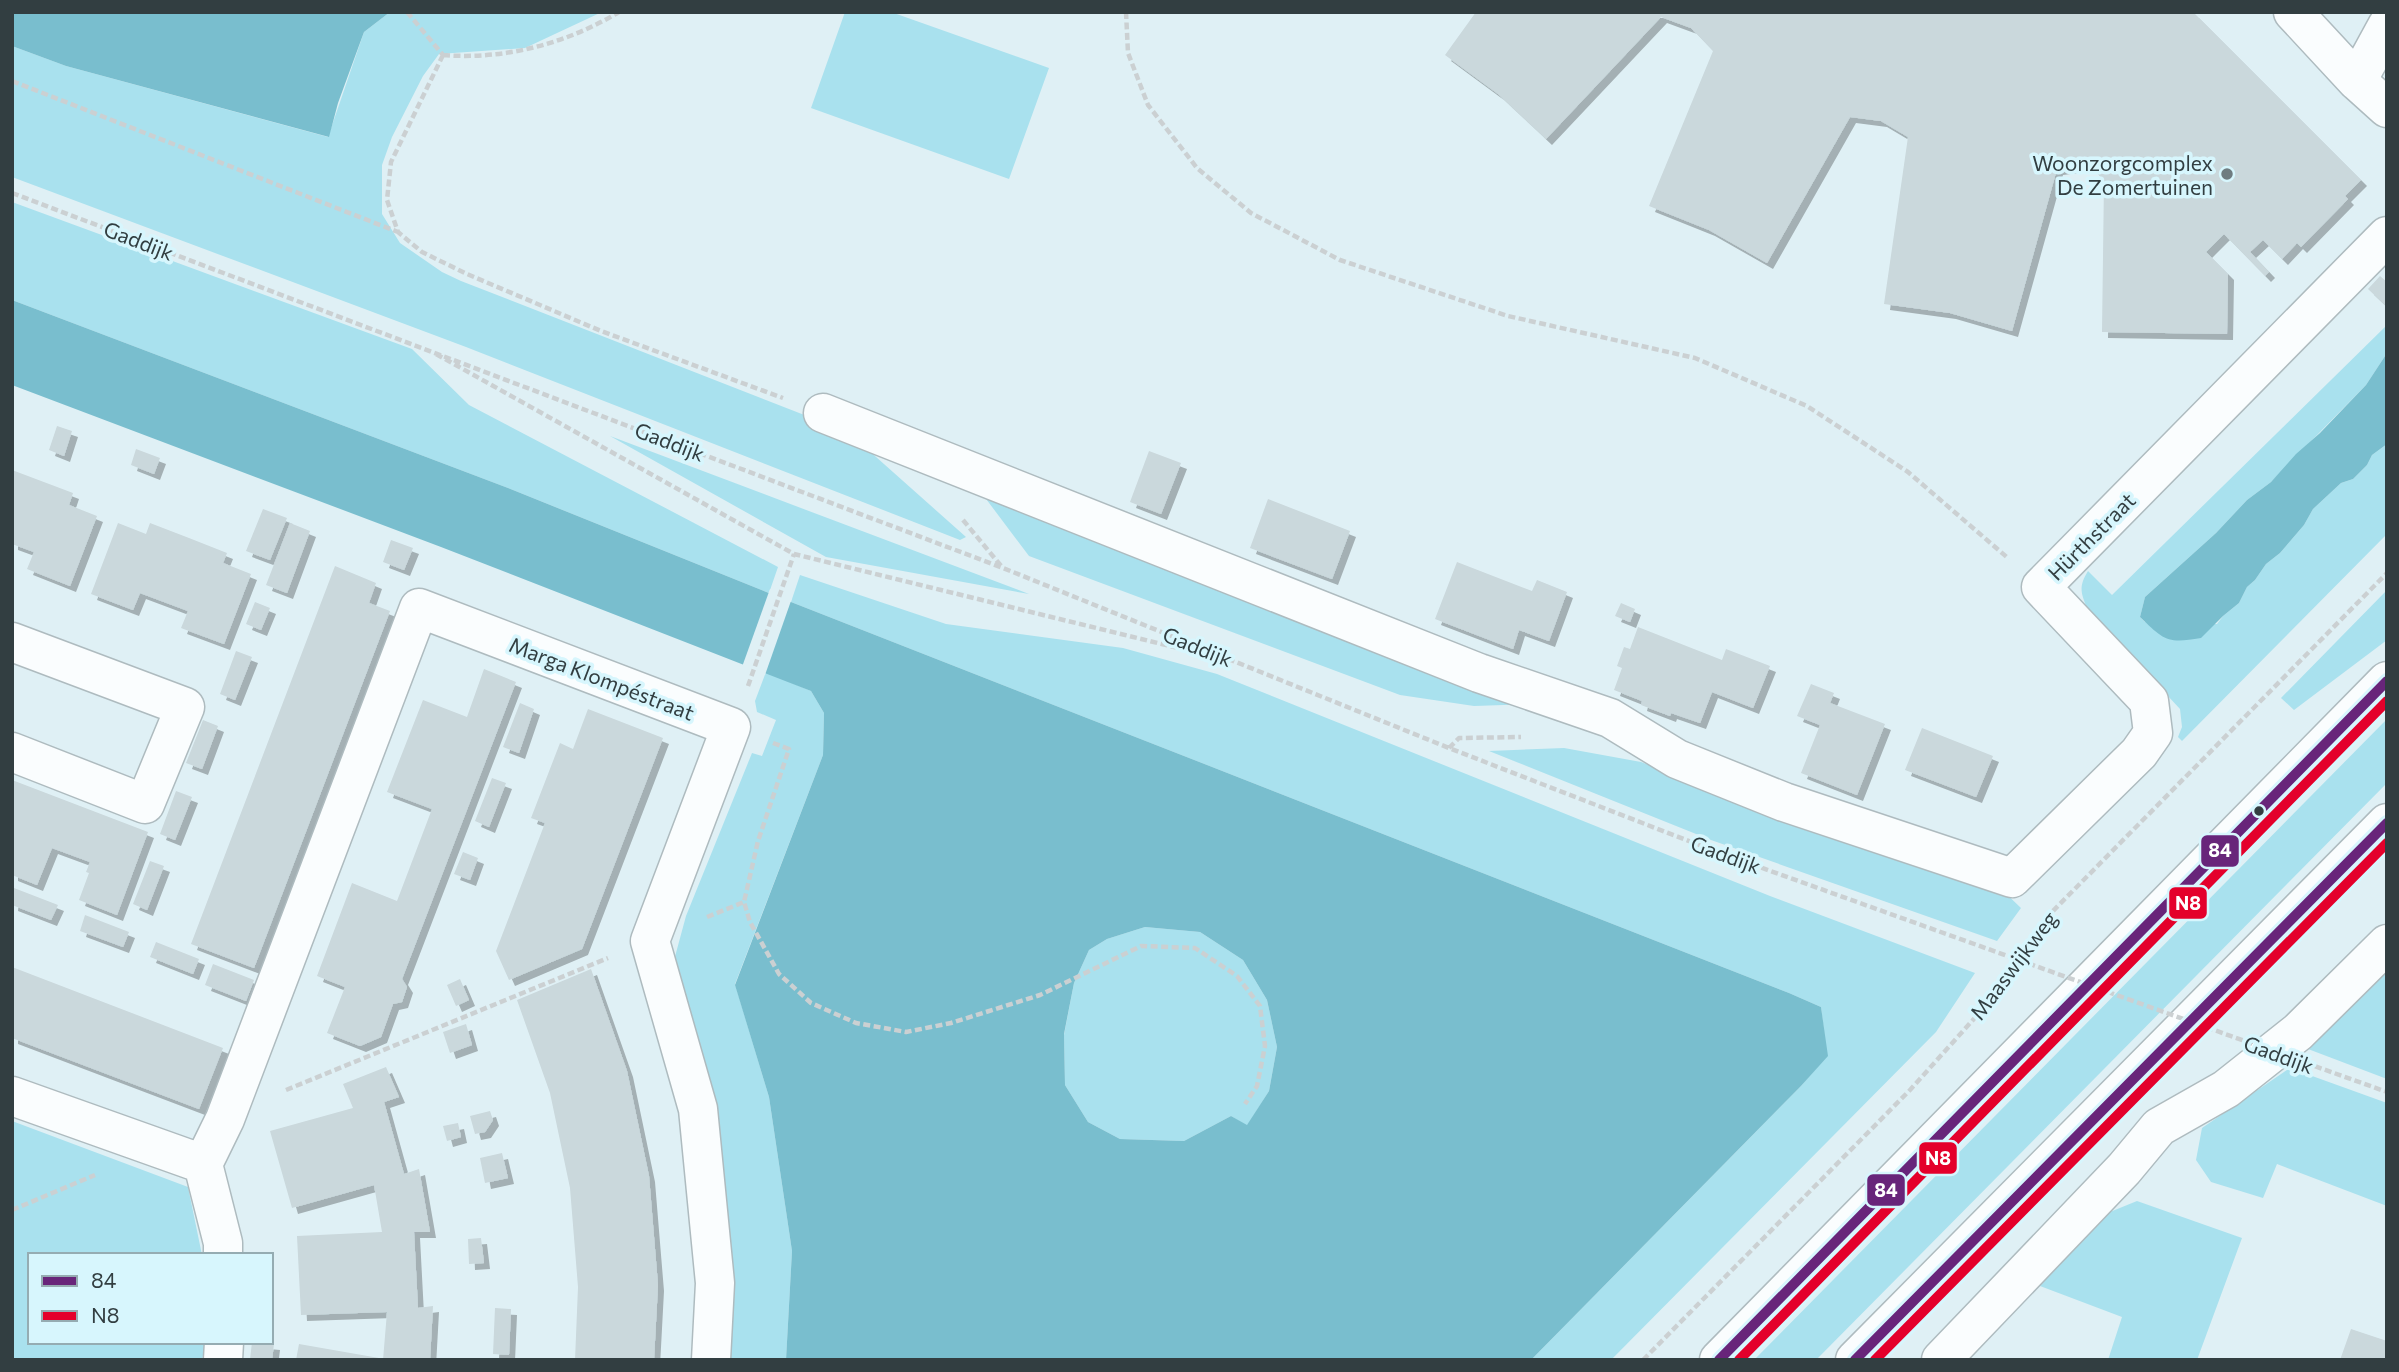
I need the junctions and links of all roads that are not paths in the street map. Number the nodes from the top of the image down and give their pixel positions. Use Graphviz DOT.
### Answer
graph roads {
  1 [pos="2293,12"];
  2 [pos="2387,26"];
  3 [pos="2357,81"];
  4 [pos="2387,108"];
  5 [pos="2387,236"];
  6 [pos="823,413"];
  7 [pos="12,642"];
  8 [pos="2387,681"];
  9 [pos="12,752"];
  10 [pos="2387,823"];
  11 [pos="2387,944"];
  12 [pos="12,1096"];
  13 [pos="203,1164"];
  14 [pos="223,1253"];
  15 [pos="711,1360"];
  16 [pos="1719,1360"];
  17 [pos="1855,1360"];
  18 [pos="1941,1360"];
  1 -- 3 [label="street"];
  2 -- 3 [label="street"];
  3 -- 4 [label="street"];
  5 -- 6 [label="street, Hürthstraat"];
  7 -- 9 [label="street"];
  8 -- 16 [label="street"];
  10 -- 17 [label="street"];
  11 -- 18 [label="street"];
  12 -- 13 [label="street"];
  13 -- 14 [label="street"];
  13 -- 15 [label="street, Marga Klompéstraat"];
}
